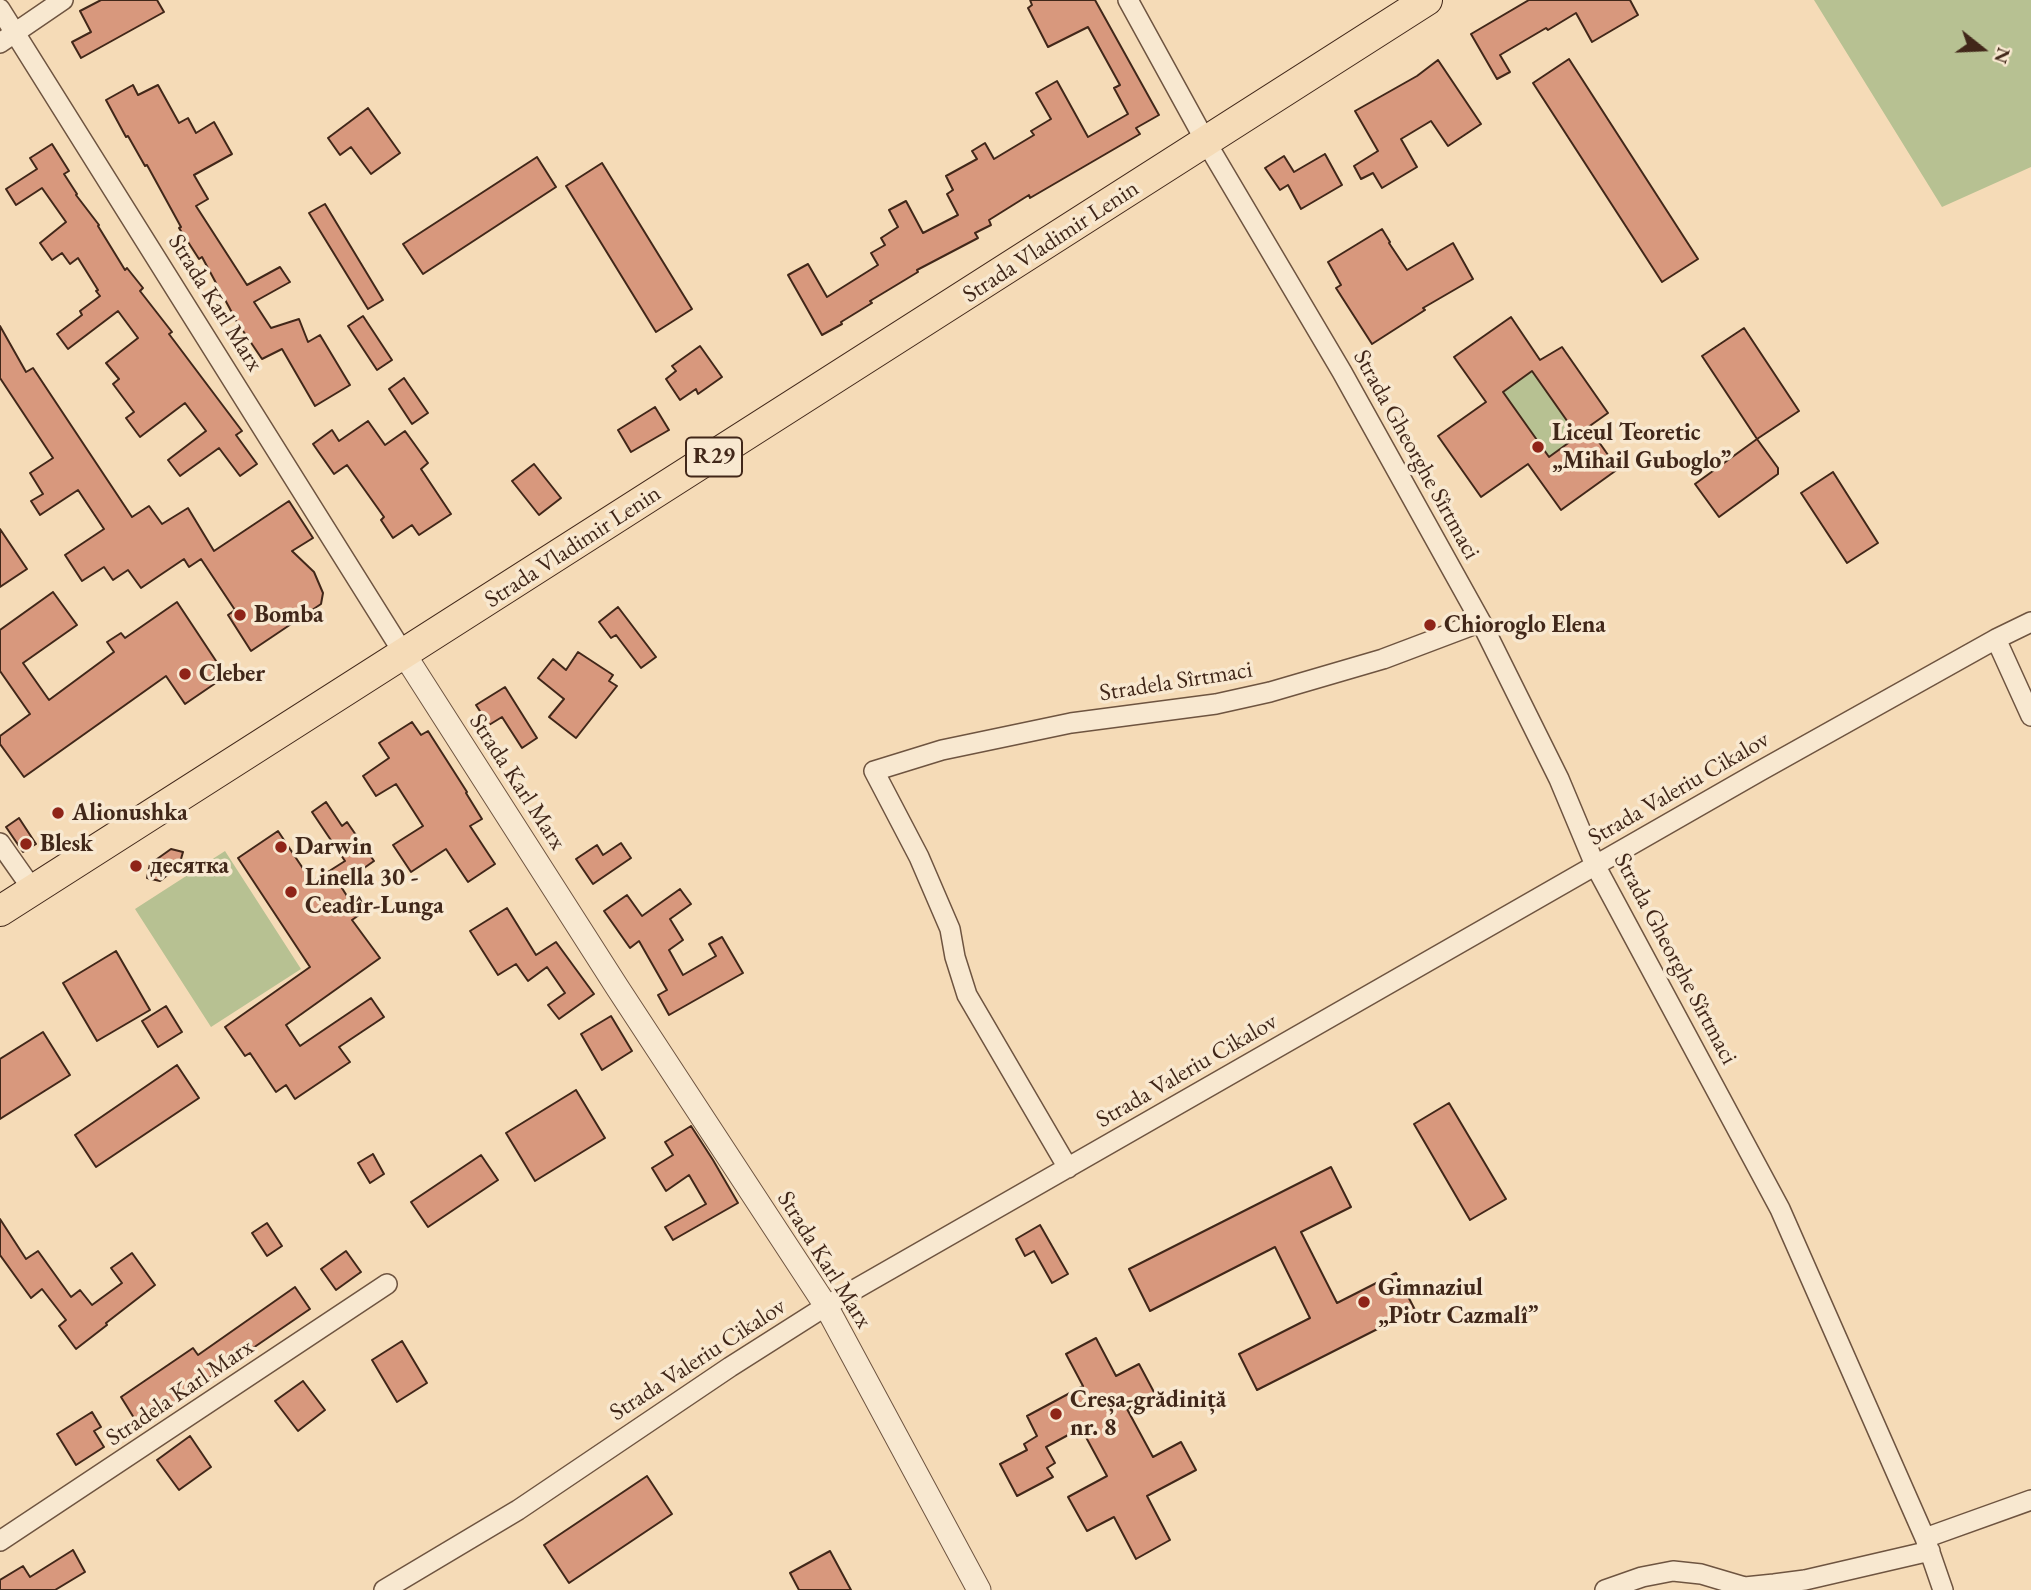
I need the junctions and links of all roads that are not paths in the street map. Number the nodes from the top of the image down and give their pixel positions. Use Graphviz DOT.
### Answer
graph roads {
  1 [pos="63,0"];
  2 [pos="1128,0"];
  3 [pos="1427,0"];
  4 [pos="0,9"];
  5 [pos="7,39"];
  6 [pos="1206,142"];
  7 [pos="1481,622"];
  8 [pos="2031,622"];
  9 [pos="1996,639"];
  10 [pos="404,654"];
  11 [pos="2031,716"];
  12 [pos="0,843"];
  13 [pos="1595,865"];
  14 [pos="33,890"];
  15 [pos="0,911"];
  16 [pos="1068,1168"];
  17 [pos="387,1284"];
  18 [pos="826,1306"];
  19 [pos="2031,1500"];
  20 [pos="0,1541"];
  21 [pos="1927,1545"];
  22 [pos="384,1590"];
  23 [pos="979,1590"];
  24 [pos="1605,1590"];
  25 [pos="1943,1590"];
  1 -- 5 [label="street"];
  2 -- 6 [label="street, Strada Gheorghe Sîrtmaci"];
  3 -- 6 [label="main road, Strada Vladimir Lenin / R29"];
  4 -- 5 [label="street, Strada Karl Marx"];
  5 -- 10 [label="street, Strada Karl Marx"];
  6 -- 7 [label="street, Strada Gheorghe Sîrtmaci"];
  6 -- 10 [label="main road, Strada Vladimir Lenin / R29"];
  7 -- 13 [label="street, Strada Gheorghe Sîrtmaci"];
  7 -- 16 [label="street, Stradela Sîrtmaci"];
  8 -- 9 [label="street, Strada Valeriu Cikalov"];
  9 -- 11 [label="street"];
  9 -- 13 [label="street, Strada Valeriu Cikalov"];
  10 -- 14 [label="main road, Strada Vladimir Lenin / R29"];
  10 -- 18 [label="street, Strada Karl Marx"];
  12 -- 14 [label="street"];
  13 -- 16 [label="street, Strada Valeriu Cikalov"];
  13 -- 21 [label="street, Strada Gheorghe Sîrtmaci"];
  14 -- 15 [label="main road, Strada Vladimir Lenin / R29"];
  16 -- 18 [label="street, Strada Valeriu Cikalov"];
  17 -- 20 [label="street, Stradela Karl Marx"];
  18 -- 22 [label="street, Strada Valeriu Cikalov"];
  18 -- 23 [label="street, Strada Karl Marx"];
  19 -- 21 [label="street"];
  21 -- 24 [label="street"];
  21 -- 25 [label="street, Strada Gheorghe Sîrtmaci"];
}
